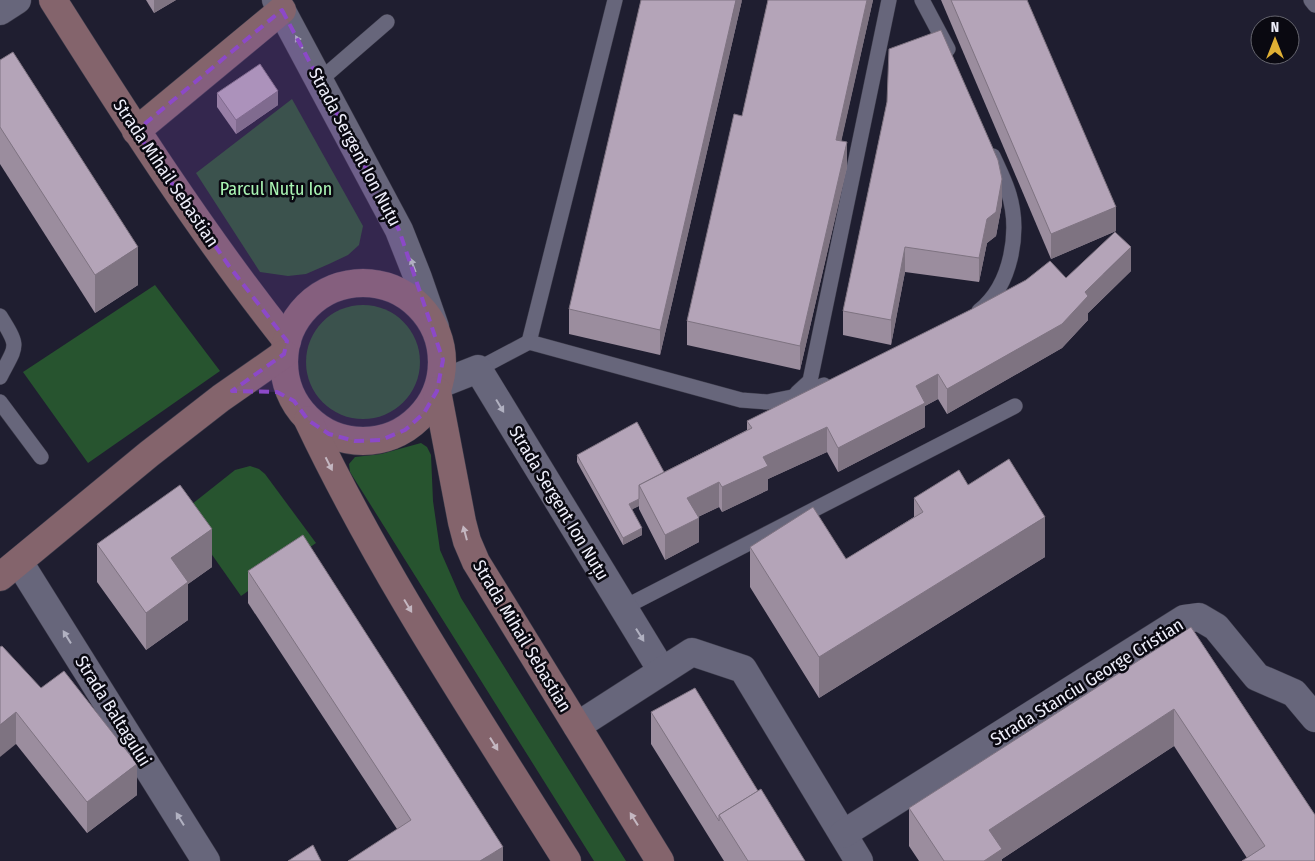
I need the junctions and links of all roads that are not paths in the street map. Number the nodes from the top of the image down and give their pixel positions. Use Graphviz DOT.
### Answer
graph roads {
  1 [pos="17,0"];
  2 [pos="53,0"];
  3 [pos="615,0"];
  4 [pos="889,0"];
  5 [pos="922,0"];
  6 [pos="1311,0"];
  7 [pos="279,5"];
  8 [pos="1315,5"];
  9 [pos="0,11"];
  10 [pos="387,22"];
  11 [pos="952,58"];
  12 [pos="320,80"];
  13 [pos="136,131"];
  14 [pos="986,138"];
  15 [pos="0,316"];
  16 [pos="965,322"];
  17 [pos="435,327"];
  18 [pos="529,342"];
  19 [pos="285,347"];
  20 [pos="478,369"];
  21 [pos="0,377"];
  22 [pos="838,380"];
  23 [pos="439,387"];
  24 [pos="232,391"];
  25 [pos="792,397"];
  26 [pos="0,402"];
  27 [pos="1015,406"];
  28 [pos="301,410"];
  29 [pos="41,457"];
  30 [pos="10,569"];
  31 [pos="624,608"];
  32 [pos="662,671"];
  33 [pos="1315,718"];
  34 [pos="577,726"];
  35 [pos="843,834"];
  36 [pos="206,861"];
  37 [pos="567,861"];
  38 [pos="660,861"];
  39 [pos="859,861"];
  1 -- 9 [label="street"];
  2 -- 13 [label="street, Strada Mihail Sebastian"];
  3 -- 18 [label="lane"];
  4 -- 25 [label="lane"];
  5 -- 11 [label="lane"];
  6 -- 8 [label="lane"];
  12 -- 7 [label="street, Strada Sergent Ion Nuțu, one-way"];
  7 -- 13 [label="street"];
  10 -- 12 [label="lane"];
  17 -- 12 [label="street, Strada Sergent Ion Nuțu, one-way"];
  13 -- 19 [label="street, Strada Mihail Sebastian"];
  14 -- 16 [label="lane"];
  15 -- 21 [label="lane"];
  17 -- 19 [label="street"];
  17 -- 23 [label="street"];
  18 -- 20 [label="lane"];
  18 -- 25 [label="lane"];
  19 -- 24 [label="street"];
  19 -- 28 [label="street"];
  20 -- 23 [label="street"];
  20 -- 31 [label="street, Strada Sergent Ion Nuțu, one-way"];
  22 -- 25 [label="lane"];
  23 -- 28 [label="street"];
  34 -- 23 [label="street, Strada Mihail Sebastian, one-way"];
  24 -- 28 [label="street"];
  24 -- 30 [label="street"];
  26 -- 29 [label="lane"];
  27 -- 31 [label="lane"];
  28 -- 37 [label="street, one-way"];
  36 -- 30 [label="street, Strada Baltagului, one-way"];
  31 -- 32 [label="street, Strada Sergent Ion Nuțu, one-way"];
  32 -- 34 [label="street"];
  32 -- 35 [label="street"];
  33 -- 35 [label="street, Strada Stanciu George Cristian"];
  38 -- 34 [label="street, Strada Mihail Sebastian, one-way"];
  35 -- 39 [label="street"];
}
